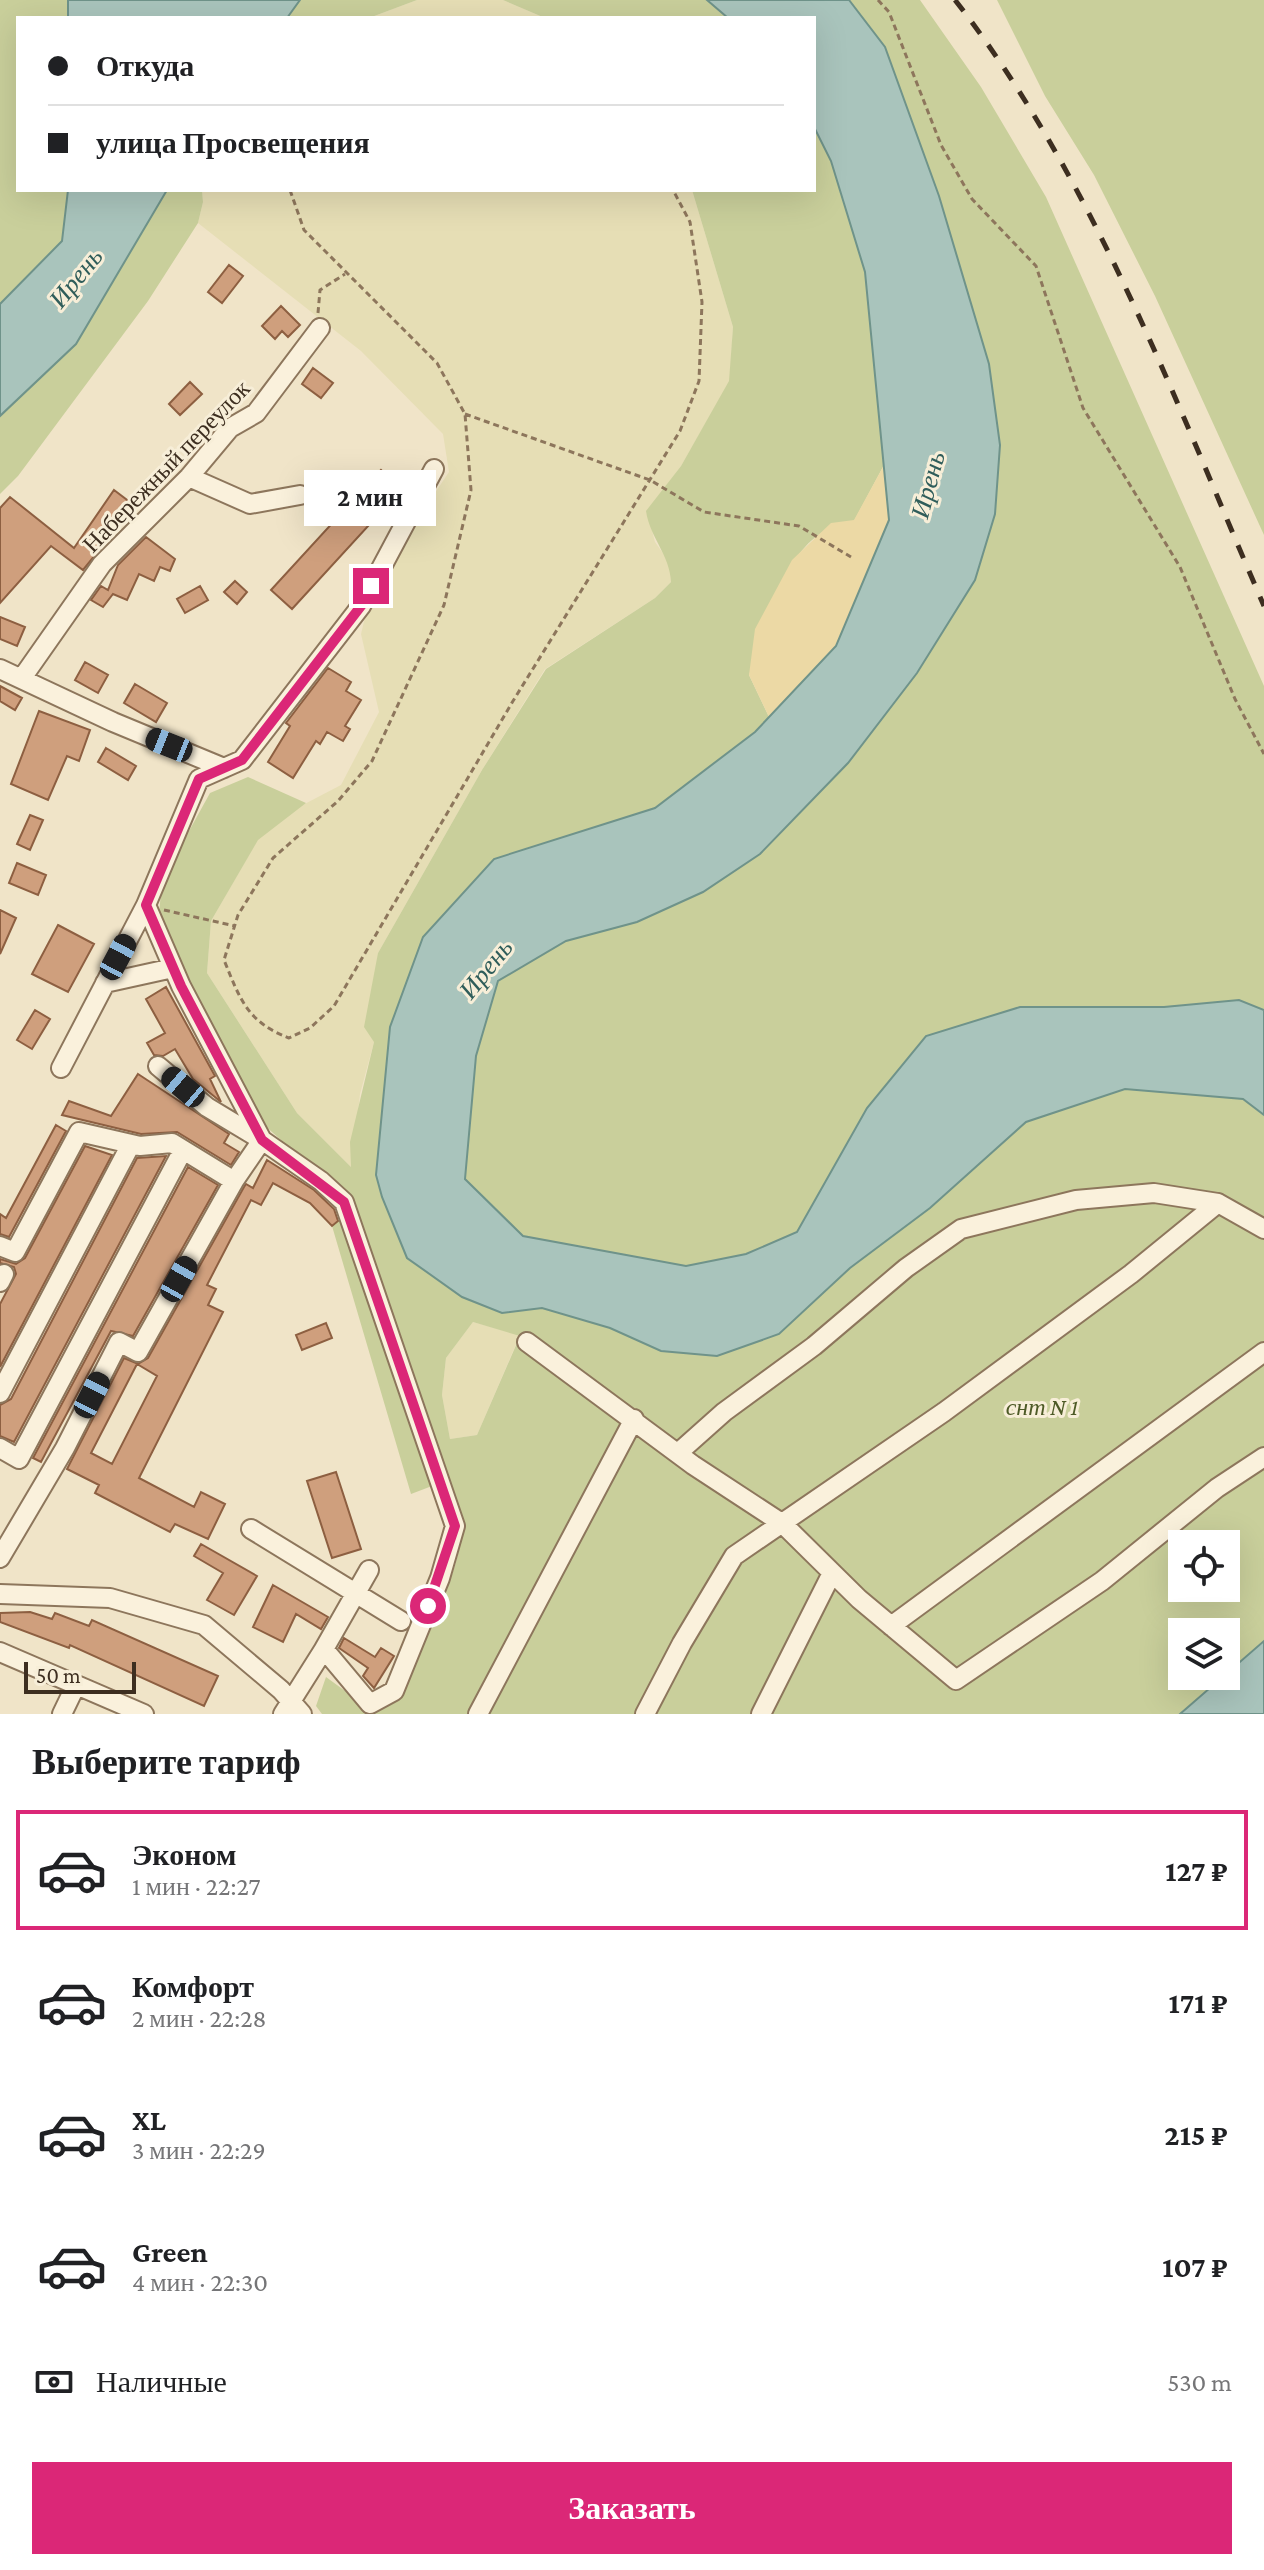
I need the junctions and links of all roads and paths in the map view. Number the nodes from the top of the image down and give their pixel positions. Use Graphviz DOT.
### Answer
graph roads {
  1 [pos="878,0"];
  2 [pos="674,192"];
  3 [pos="345,274"];
  4 [pos="320,328"];
  5 [pos="465,414"];
  6 [pos="434,469"];
  7 [pos="189,477"];
  8 [pos="650,480"];
  9 [pos="300,495"];
  10 [pos="851,557"];
  11 [pos="0,669"];
  12 [pos="22,678"];
  13 [pos="1264,754"];
  14 [pos="224,768"];
  15 [pos="146,905"];
  16 [pos="235,926"];
  17 [pos="173,968"];
  18 [pos="105,983"];
  19 [pos="270,1030"];
  20 [pos="158,1066"];
  21 [pos="61,1068"];
  22 [pos="262,1140"];
  23 [pos="131,1144"];
  24 [pos="183,1150"];
  25 [pos="234,1181"];
  26 [pos="1218,1203"];
  27 [pos="1264,1229"];
  28 [pos="0,1246"];
  29 [pos="527,1342"];
  30 [pos="1264,1352"];
  31 [pos="0,1393"];
  32 [pos="634,1419"];
  33 [pos="0,1448"];
  34 [pos="678,1453"];
  35 [pos="1264,1457"];
  36 [pos="19,1459"];
  37 [pos="49,1475"];
  38 [pos="783,1524"];
  39 [pos="251,1529"];
  40 [pos="0,1558"];
  41 [pos="369,1570"];
  42 [pos="832,1573"];
  43 [pos="0,1594"];
  44 [pos="354,1594"];
  45 [pos="401,1621"];
  46 [pos="891,1626"];
  47 [pos="324,1649"];
  48 [pos="0,1652"];
  49 [pos="76,1685"];
  50 [pos="292,1710"];
  51 [pos="62,1714"];
  52 [pos="144,1714"];
  53 [pos="478,1714"];
  54 [pos="645,1714"];
  55 [pos="761,1714"];
  1 -- 13 [label="path"];
  2 -- 8 [label="path"];
  3 -- 4 [label="path"];
  4 -- 7 [label="street, Набережный переулок"];
  5 -- 8 [label="path"];
  6 -- 14 [label="street"];
  7 -- 9 [label="street"];
  7 -- 12 [label="street, Набережный переулок"];
  8 -- 10 [label="path"];
  8 -- 19 [label="path"];
  11 -- 12 [label="street"];
  12 -- 14 [label="street"];
  14 -- 15 [label="street"];
  15 -- 16 [label="path"];
  15 -- 17 [label="street"];
  15 -- 18 [label="street"];
  17 -- 18 [label="street"];
  17 -- 22 [label="street"];
  18 -- 21 [label="street"];
  20 -- 22 [label="street"];
  22 -- 25 [label="street"];
  22 -- 47 [label="street"];
  23 -- 24 [label="street"];
  23 -- 28 [label="street"];
  23 -- 31 [label="street"];
  24 -- 25 [label="street"];
  24 -- 36 [label="street"];
  25 -- 37 [label="street"];
  26 -- 27 [label="street"];
  26 -- 34 [label="street"];
  26 -- 38 [label="street"];
  29 -- 32 [label="street"];
  30 -- 46 [label="street"];
  32 -- 34 [label="street"];
  32 -- 53 [label="street"];
  33 -- 36 [label="street"];
  34 -- 38 [label="street"];
  35 -- 46 [label="street"];
  36 -- 37 [label="street"];
  37 -- 40 [label="street"];
  38 -- 42 [label="street"];
  38 -- 54 [label="street"];
  39 -- 44 [label="street"];
  41 -- 44 [label="street"];
  42 -- 46 [label="street"];
  42 -- 55 [label="street"];
  43 -- 50 [label="street"];
  44 -- 45 [label="street"];
  44 -- 47 [label="street"];
  47 -- 50 [label="street"];
  48 -- 49 [label="street"];
  49 -- 51 [label="street"];
  49 -- 52 [label="street"];
}
